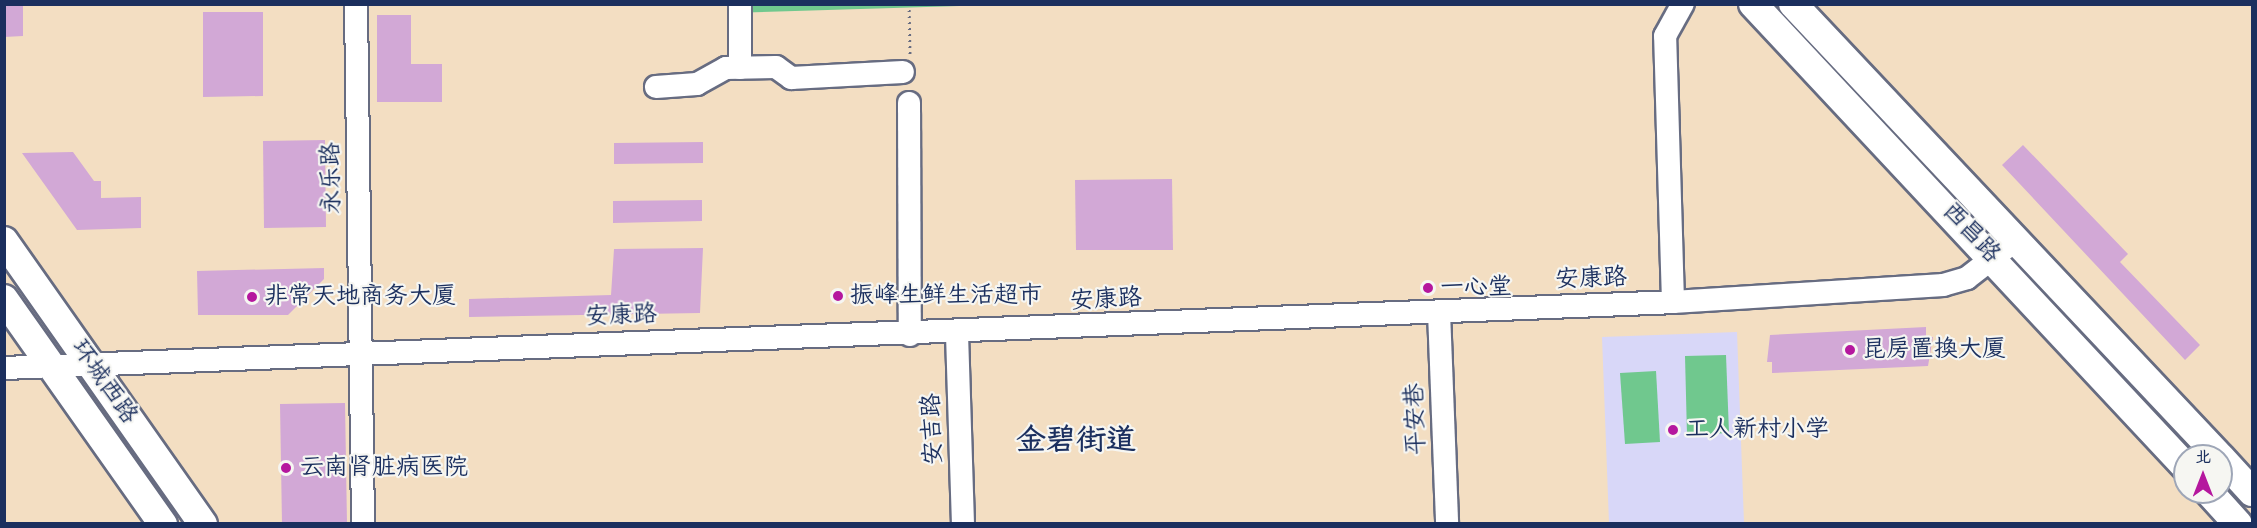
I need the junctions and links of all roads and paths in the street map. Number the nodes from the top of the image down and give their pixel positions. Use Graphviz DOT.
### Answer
graph roads {
  1 [pos="356,4"];
  2 [pos="740,4"];
  3 [pos="1683,4"];
  4 [pos="1753,4"];
  5 [pos="1793,4"];
  6 [pos="740,68"];
  7 [pos="903,72"];
  8 [pos="656,87"];
  9 [pos="909,103"];
  10 [pos="4,241"];
  11 [pos="2005,249"];
  12 [pos="4,299"];
  13 [pos="1673,302"];
  14 [pos="1439,312"];
  15 [pos="957,334"];
  16 [pos="910,335"];
  17 [pos="362,350"];
  18 [pos="90,364"];
  19 [pos="51,366"];
  20 [pos="4,368"];
  21 [pos="2207,444"];
  22 [pos="2173,451"];
  23 [pos="2233,471"];
  24 [pos="2253,492"];
  25 [pos="2220,504"];
  26 [pos="163,524"];
  27 [pos="203,524"];
  28 [pos="363,524"];
  29 [pos="963,524"];
  30 [pos="1447,524"];
  31 [pos="2238,524"];
  1 -- 17 [label="street, 永乐路"];
  2 -- 6 [label="street"];
  3 -- 13 [label="street"];
  4 -- 11 [label="main road, 西昌路"];
  5 -- 11 [label="main road, 西昌路"];
  6 -- 7 [label="street"];
  6 -- 8 [label="street"];
  9 -- 16 [label="street"];
  10 -- 18 [label="main road, 环城西路"];
  11 -- 13 [label="street, 安康路"];
  11 -- 21 [label="main road, 西昌路"];
  11 -- 22 [label="main road, 西昌路"];
  12 -- 19 [label="main road, 环城西路"];
  13 -- 14 [label="street, 安康路"];
  14 -- 15 [label="street, 安康路"];
  14 -- 30 [label="street, 平安巷"];
  15 -- 16 [label="street, 安康路"];
  15 -- 29 [label="street, 安吉路"];
  16 -- 17 [label="street, 安康路"];
  17 -- 18 [label="street, 安康路"];
  17 -- 28 [label="street, 永乐路"];
  18 -- 19 [label="street, 安康路"];
  18 -- 27 [label="main road, 环城西路"];
  19 -- 20 [label="street, 安康路"];
  19 -- 26 [label="main road, 环城西路"];
  23 -- 24 [label="main road, 西昌路"];
  25 -- 31 [label="main road"];
}
